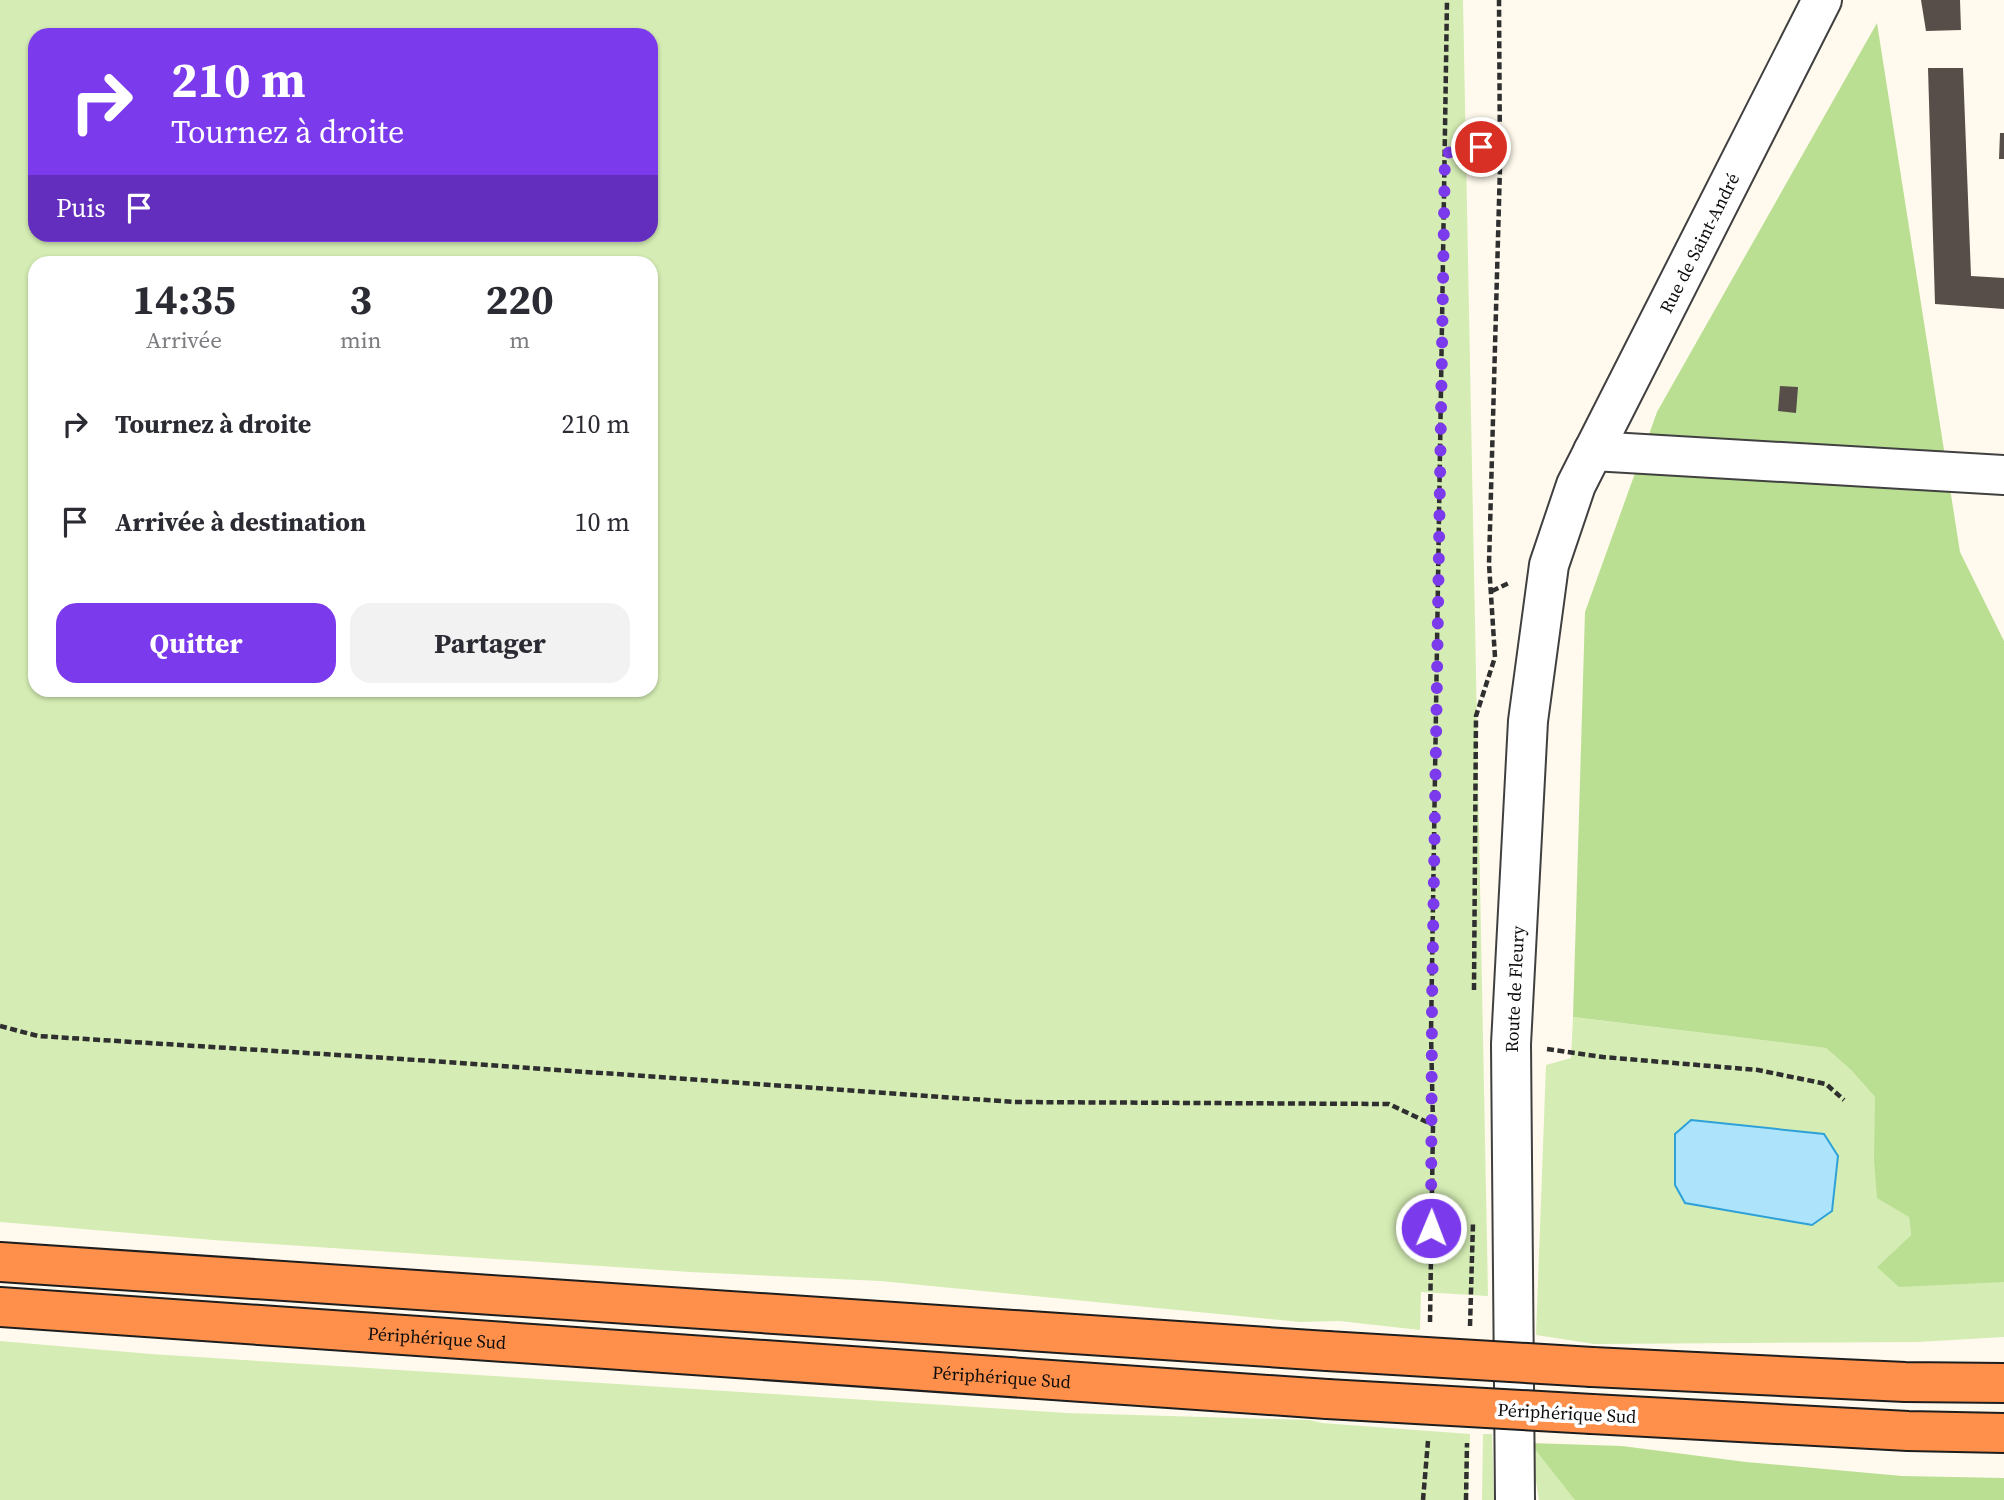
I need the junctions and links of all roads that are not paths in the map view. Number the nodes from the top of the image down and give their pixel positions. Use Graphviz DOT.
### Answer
graph roads {
  1 [pos="1822,0"];
  2 [pos="1593,452"];
  3 [pos="2004,475"];
  4 [pos="1576,485"];
  5 [pos="0,1262"];
  6 [pos="0,1307"];
  7 [pos="2004,1383"];
  8 [pos="2004,1433"];
  9 [pos="1515,1500"];
  1 -- 2 [label="street, Rue de Saint-André"];
  2 -- 3 [label="street"];
  2 -- 4 [label="street, Rue de Saint-André"];
  4 -- 9 [label="street, Route de Fleury"];
  5 -- 7 [label="highway, bridge"];
  6 -- 8 [label="highway, Périphérique Sud, bridge"];
}
